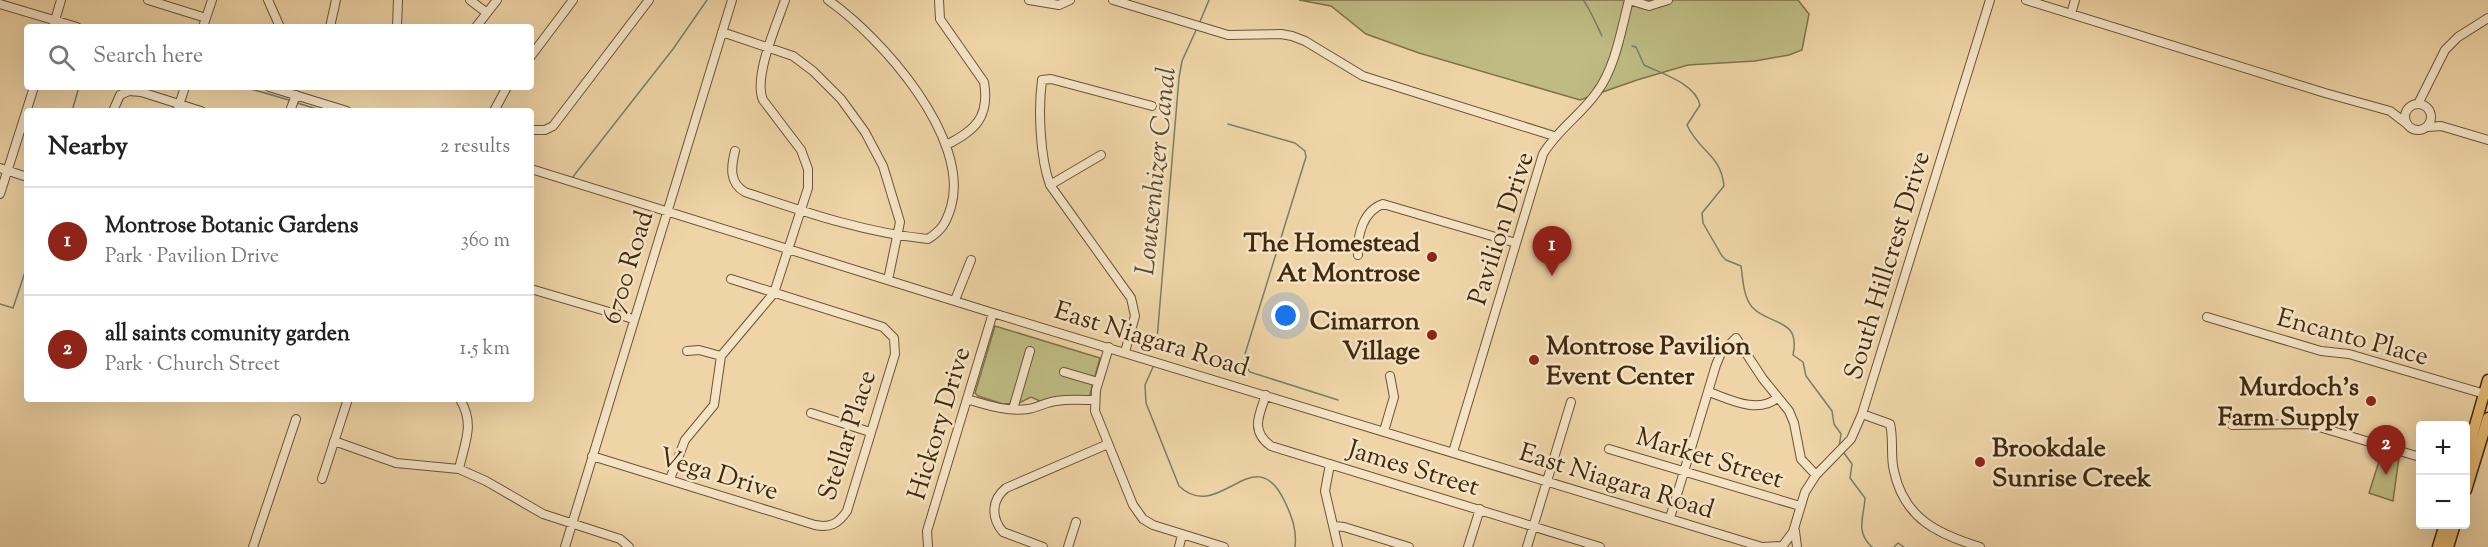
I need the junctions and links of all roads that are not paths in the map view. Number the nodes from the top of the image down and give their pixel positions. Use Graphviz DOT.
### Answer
graph roads {
  1 [pos="61,0"];
  2 [pos="148,0"];
  3 [pos="212,0"];
  4 [pos="268,0"];
  5 [pos="336,0"];
  6 [pos="398,0"];
  7 [pos="470,0"];
  8 [pos="497,0"];
  9 [pos="573,0"];
  10 [pos="649,0"];
  11 [pos="732,0"];
  12 [pos="785,0"];
  13 [pos="828,0"];
  14 [pos="939,0"];
  15 [pos="1029,0"];
  16 [pos="1070,0"];
  17 [pos="1113,0"];
  18 [pos="1629,0"];
  19 [pos="1668,0"];
  20 [pos="1990,0"];
  21 [pos="2026,0"];
  22 [pos="2075,0"];
  23 [pos="0,3"];
  24 [pos="1139,4"];
  25 [pos="487,14"];
  26 [pos="2071,14"];
  27 [pos="206,18"];
  28 [pos="2488,18"];
  29 [pos="54,24"];
  30 [pos="204,24"];
  31 [pos="279,24"];
  32 [pos="331,24"];
  33 [pos="397,24"];
  34 [pos="479,24"];
  35 [pos="722,32"];
  36 [pos="770,47"];
  37 [pos="534,52"];
  38 [pos="2428,83"];
  39 [pos="33,90"];
  40 [pos="183,90"];
  41 [pos="279,90"];
  42 [pos="505,90"];
  43 [pos="296,95"];
  44 [pos="1152,106"];
  45 [pos="2422,106"];
  46 [pos="26,108"];
  47 [pos="114,108"];
  48 [pos="178,108"];
  49 [pos="291,108"];
  50 [pos="337,108"];
  51 [pos="496,108"];
  52 [pos="2405,110"];
  53 [pos="2390,111"];
  54 [pos="24,114"];
  55 [pos="2431,116"];
  56 [pos="2407,124"];
  57 [pos="2441,126"];
  58 [pos="2428,127"];
  59 [pos="534,130"];
  60 [pos="1554,136"];
  61 [pos="2488,140"];
  62 [pos="946,145"];
  63 [pos="735,151"];
  64 [pos="1101,155"];
  65 [pos="4,169"];
  66 [pos="534,170"];
  67 [pos="24,176"];
  68 [pos="1050,185"];
  69 [pos="0,194"];
  70 [pos="801,211"];
  71 [pos="665,212"];
  72 [pos="897,236"];
  73 [pos="1516,243"];
  74 [pos="789,250"];
  75 [pos="1358,255"];
  76 [pos="971,260"];
  77 [pos="731,279"];
  78 [pos="888,280"];
  79 [pos="534,290"];
  80 [pos="774,294"];
  81 [pos="955,300"];
  82 [pos="993,313"];
  83 [pos="2207,318"];
  84 [pos="633,319"];
  85 [pos="1109,347"];
  86 [pos="687,351"];
  87 [pos="1030,351"];
  88 [pos="1125,352"];
  89 [pos="721,356"];
  90 [pos="1064,372"];
  91 [pos="1390,376"];
  92 [pos="2488,380"];
  93 [pos="1098,382"];
  94 [pos="1709,392"];
  95 [pos="1266,394"];
  96 [pos="2486,394"];
  97 [pos="1778,398"];
  98 [pos="967,399"];
  99 [pos="1094,400"];
  100 [pos="347,402"];
  101 [pos="462,402"];
  102 [pos="1571,402"];
  103 [pos="1013,409"];
  104 [pos="811,413"];
  105 [pos="1862,414"];
  106 [pos="2488,418"];
  107 [pos="296,419"];
  108 [pos="2232,425"];
  109 [pos="1384,431"];
  110 [pos="870,432"];
  111 [pos="334,441"];
  112 [pos="1108,444"];
  113 [pos="2470,444"];
  114 [pos="1609,448"];
  115 [pos="1453,452"];
  116 [pos="592,456"];
  117 [pos="2416,456"];
  118 [pos="1330,464"];
  119 [pos="459,469"];
  120 [pos="1684,472"];
  121 [pos="1816,475"];
  122 [pos="2470,477"];
  123 [pos="322,479"];
  124 [pos="669,479"];
  125 [pos="1547,481"];
  126 [pos="1800,506"];
  127 [pos="1480,509"];
  128 [pos="1670,518"];
  129 [pos="1076,522"];
  130 [pos="572,524"];
  131 [pos="832,525"];
  132 [pos="1334,526"];
  133 [pos="1534,526"];
  134 [pos="1795,527"];
  135 [pos="2444,529"];
  136 [pos="2454,529"];
  137 [pos="1182,535"];
  138 [pos="1782,546"];
  139 [pos="253,547"];
  140 [pos="565,547"];
  141 [pos="629,547"];
  142 [pos="928,547"];
  143 [pos="1043,547"];
  144 [pos="1068,547"];
  145 [pos="1179,547"];
  146 [pos="1224,547"];
  147 [pos="1338,547"];
  148 [pos="1409,547"];
  149 [pos="1468,547"];
  150 [pos="1527,547"];
  151 [pos="1600,547"];
  152 [pos="1762,547"];
  153 [pos="1797,547"];
  154 [pos="1980,547"];
  155 [pos="2438,547"];
  156 [pos="2448,547"];
  1 -- 29 [label="street"];
  2 -- 27 [label="street"];
  3 -- 27 [label="street"];
  4 -- 31 [label="street"];
  5 -- 32 [label="street"];
  6 -- 33 [label="street"];
  7 -- 25 [label="street"];
  8 -- 25 [label="street"];
  9 -- 37 [label="street"];
  10 -- 59 [label="street"];
  11 -- 35 [label="street, 6700 Road"];
  12 -- 36 [label="street"];
  13 -- 62 [label="street"];
  14 -- 62 [label="street"];
  15 -- 16 [label="street"];
  17 -- 24 [label="street"];
  18 -- 19 [label="street"];
  18 -- 60 [label="street, Pavilion Drive"];
  20 -- 105 [label="street, South Hillcrest Drive"];
  21 -- 26 [label="street"];
  22 -- 26 [label="street"];
  23 -- 29 [label="street"];
  24 -- 60 [label="street"];
  25 -- 34 [label="street"];
  26 -- 53 [label="street"];
  27 -- 30 [label="street"];
  28 -- 38 [label="street"];
  35 -- 36 [label="street"];
  35 -- 71 [label="street, 6700 Road"];
  36 -- 70 [label="street"];
  36 -- 72 [label="street"];
  38 -- 45 [label="street"];
  38 -- 52 [label="street"];
  39 -- 46 [label="street"];
  40 -- 48 [label="street"];
  41 -- 43 [label="street"];
  42 -- 51 [label="street"];
  43 -- 49 [label="street"];
  43 -- 50 [label="street"];
  44 -- 68 [label="street"];
  45 -- 52 [label="street"];
  45 -- 55 [label="street"];
  47 -- 48 [label="street"];
  52 -- 53 [label="street"];
  52 -- 56 [label="street"];
  53 -- 56 [label="street"];
  54 -- 65 [label="street"];
  55 -- 57 [label="street"];
  55 -- 58 [label="street"];
  56 -- 58 [label="street"];
  57 -- 58 [label="street"];
  57 -- 61 [label="street"];
  60 -- 73 [label="street, Pavilion Drive"];
  62 -- 72 [label="street"];
  63 -- 70 [label="street"];
  64 -- 68 [label="street"];
  65 -- 67 [label="street"];
  65 -- 69 [label="street"];
  66 -- 71 [label="street, East Niagara Road"];
  68 -- 88 [label="street"];
  70 -- 72 [label="street"];
  70 -- 74 [label="street"];
  71 -- 74 [label="street, East Niagara Road"];
  71 -- 84 [label="street, 6700 Road"];
  72 -- 78 [label="street"];
  73 -- 75 [label="street"];
  73 -- 115 [label="street, Pavilion Drive"];
  74 -- 78 [label="street, East Niagara Road"];
  74 -- 80 [label="street"];
  76 -- 81 [label="street"];
  77 -- 80 [label="street"];
  78 -- 81 [label="street, East Niagara Road"];
  79 -- 84 [label="street"];
  80 -- 89 [label="street"];
  80 -- 110 [label="street, Stellar Place"];
  81 -- 82 [label="street, East Niagara Road"];
  82 -- 85 [label="street, East Niagara Road"];
  82 -- 98 [label="street, Hickory Drive"];
  83 -- 96 [label="street, Encanto Place"];
  84 -- 116 [label="street, 6700 Road"];
  85 -- 88 [label="street, East Niagara Road"];
  85 -- 93 [label="street"];
  86 -- 89 [label="street"];
  87 -- 103 [label="street"];
  88 -- 95 [label="street, East Niagara Road"];
  89 -- 124 [label="street"];
  90 -- 93 [label="street"];
  91 -- 109 [label="street"];
  92 -- 96 [label="highway"];
  93 -- 99 [label="street"];
  94 -- 97 [label="street"];
  94 -- 97 [label="street"];
  94 -- 120 [label="street"];
  95 -- 109 [label="street, East Niagara Road"];
  95 -- 118 [label="street, James Street"];
  96 -- 113 [label="highway"];
  97 -- 121 [label="street"];
  98 -- 103 [label="street"];
  98 -- 142 [label="street, Hickory Drive"];
  99 -- 103 [label="street"];
  99 -- 112 [label="street"];
  100 -- 111 [label="street"];
  101 -- 119 [label="street"];
  102 -- 125 [label="street"];
  104 -- 110 [label="street"];
  105 -- 121 [label="street, South Hillcrest Drive"];
  105 -- 154 [label="street"];
  106 -- 122 [label="highway"];
  107 -- 139 [label="street"];
  108 -- 117 [label="street"];
  109 -- 115 [label="street, East Niagara Road"];
  110 -- 131 [label="street, Stellar Place"];
  111 -- 119 [label="street"];
  111 -- 123 [label="street"];
  112 -- 137 [label="street"];
  112 -- 143 [label="street"];
  114 -- 120 [label="street, Market Street"];
  115 -- 125 [label="street, East Niagara Road"];
  116 -- 124 [label="street, Vega Drive"];
  116 -- 130 [label="street, 6700 Road"];
  118 -- 127 [label="street, James Street"];
  118 -- 132 [label="street"];
  119 -- 130 [label="street"];
  120 -- 126 [label="street, Market Street"];
  120 -- 128 [label="street"];
  121 -- 126 [label="street, South Hillcrest Drive"];
  124 -- 131 [label="street, Vega Drive"];
  125 -- 128 [label="street, East Niagara Road"];
  125 -- 133 [label="street"];
  126 -- 134 [label="street, South Hillcrest Drive"];
  127 -- 133 [label="street, James Street"];
  127 -- 149 [label="street"];
  128 -- 152 [label="street, East Niagara Road"];
  129 -- 144 [label="street"];
  130 -- 140 [label="street, 6700 Road"];
  130 -- 141 [label="street"];
  132 -- 147 [label="street"];
  132 -- 148 [label="street"];
  133 -- 150 [label="street"];
  133 -- 151 [label="street, James Street"];
  134 -- 138 [label="street, South Hillcrest Drive"];
  134 -- 153 [label="street, South Hillcrest Drive"];
  135 -- 155 [label="highway"];
  136 -- 156 [label="highway"];
  137 -- 145 [label="street"];
  137 -- 146 [label="street"];
  138 -- 152 [label="street, East Niagara Road"];
  138 -- 153 [label="street, East Niagara Road"];
}
